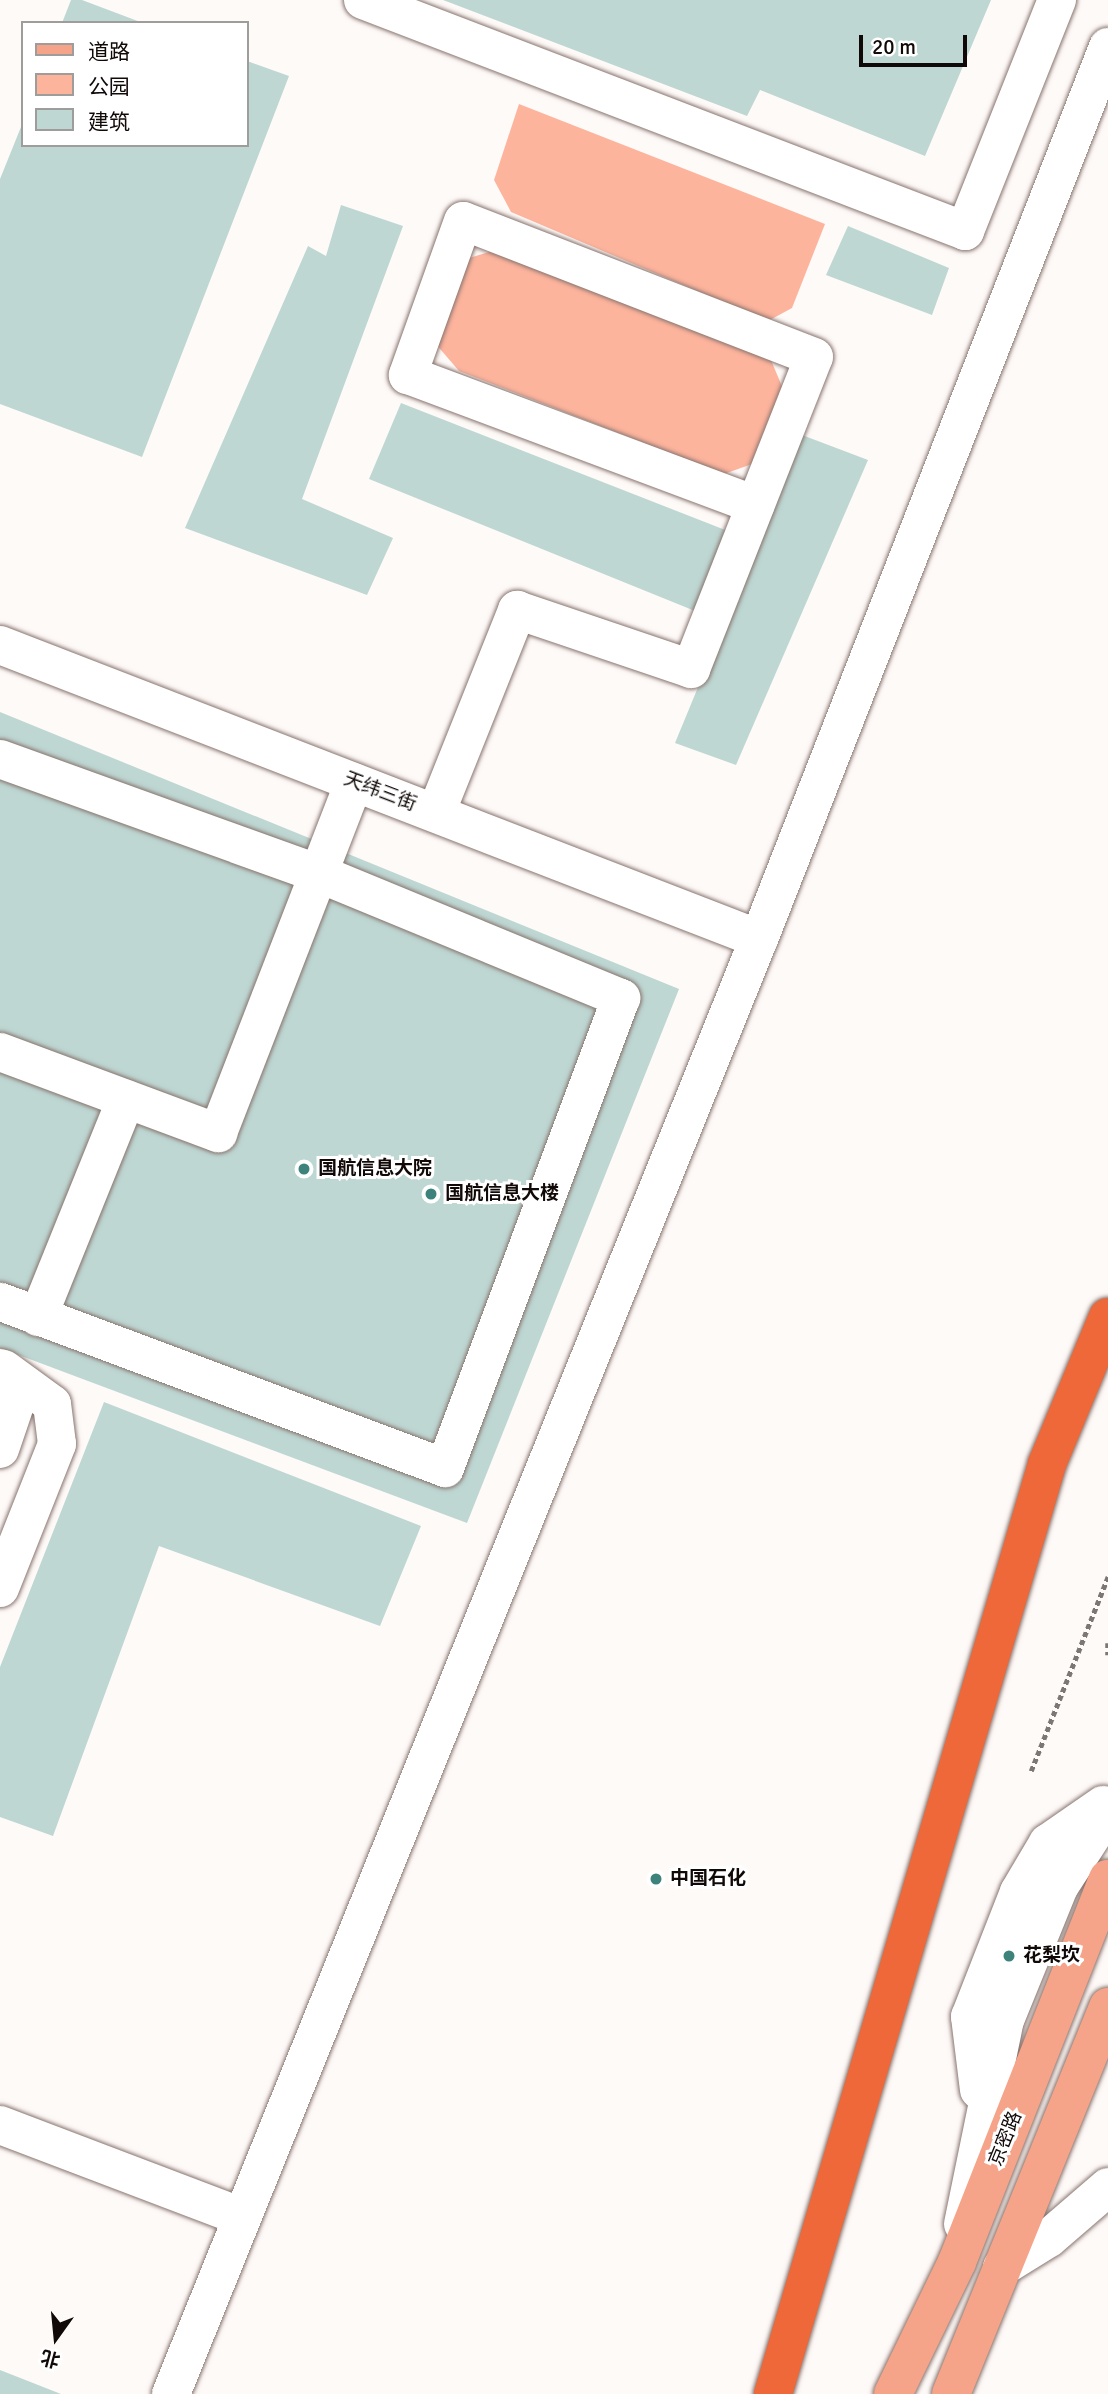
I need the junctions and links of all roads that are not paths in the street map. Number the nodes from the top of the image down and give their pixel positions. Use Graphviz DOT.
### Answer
graph roads {
  1 [pos="362,0"];
  2 [pos="1057,0"];
  3 [pos="1108,47"];
  4 [pos="755,505"];
  5 [pos="0,645"];
  6 [pos="0,759"];
  7 [pos="354,782"];
  8 [pos="436,813"];
  9 [pos="320,874"];
  10 [pos="759,939"];
  11 [pos="0,1052"];
  12 [pos="126,1099"];
  13 [pos="0,1303"];
  14 [pos="38,1317"];
  15 [pos="1108,1317"];
  16 [pos="2,1369"];
  17 [pos="0,1449"];
  18 [pos="0,1588"];
  19 [pos="1108,1802"];
  20 [pos="1108,1811"];
  21 [pos="1108,1879"];
  22 [pos="1108,2007"];
  23 [pos="982,2111"];
  24 [pos="0,2125"];
  25 [pos="1108,2187"];
  26 [pos="242,2217"];
  27 [pos="1108,2218"];
  28 [pos="1049,2238"];
  29 [pos="957,2262"];
  30 [pos="1002,2267"];
  31 [pos="171,2394"];
  32 [pos="773,2394"];
  33 [pos="893,2394"];
  34 [pos="951,2394"];
  1 -- 2 [label="street"];
  3 -- 10 [label="street"];
  4 -- 4 [label="street"];
  4 -- 8 [label="street"];
  5 -- 7 [label="street, 天纬三街"];
  6 -- 9 [label="street"];
  7 -- 8 [label="street, 天纬三街"];
  7 -- 9 [label="street"];
  8 -- 10 [label="street, 天纬三街"];
  9 -- 12 [label="street"];
  9 -- 14 [label="street"];
  10 -- 26 [label="street"];
  11 -- 12 [label="street"];
  12 -- 14 [label="street"];
  13 -- 14 [label="street"];
  15 -- 32 [label="highway"];
  16 -- 17 [label="street"];
  16 -- 18 [label="street"];
  19 -- 23 [label="street"];
  20 -- 23 [label="street"];
  21 -- 29 [label="main road, 京密路"];
  22 -- 30 [label="main road"];
  23 -- 29 [label="street"];
  24 -- 26 [label="street"];
  25 -- 28 [label="street"];
  26 -- 31 [label="street"];
  27 -- 28 [label="street"];
  28 -- 30 [label="street"];
  29 -- 33 [label="main road, 京密路"];
  30 -- 34 [label="main road"];
}
